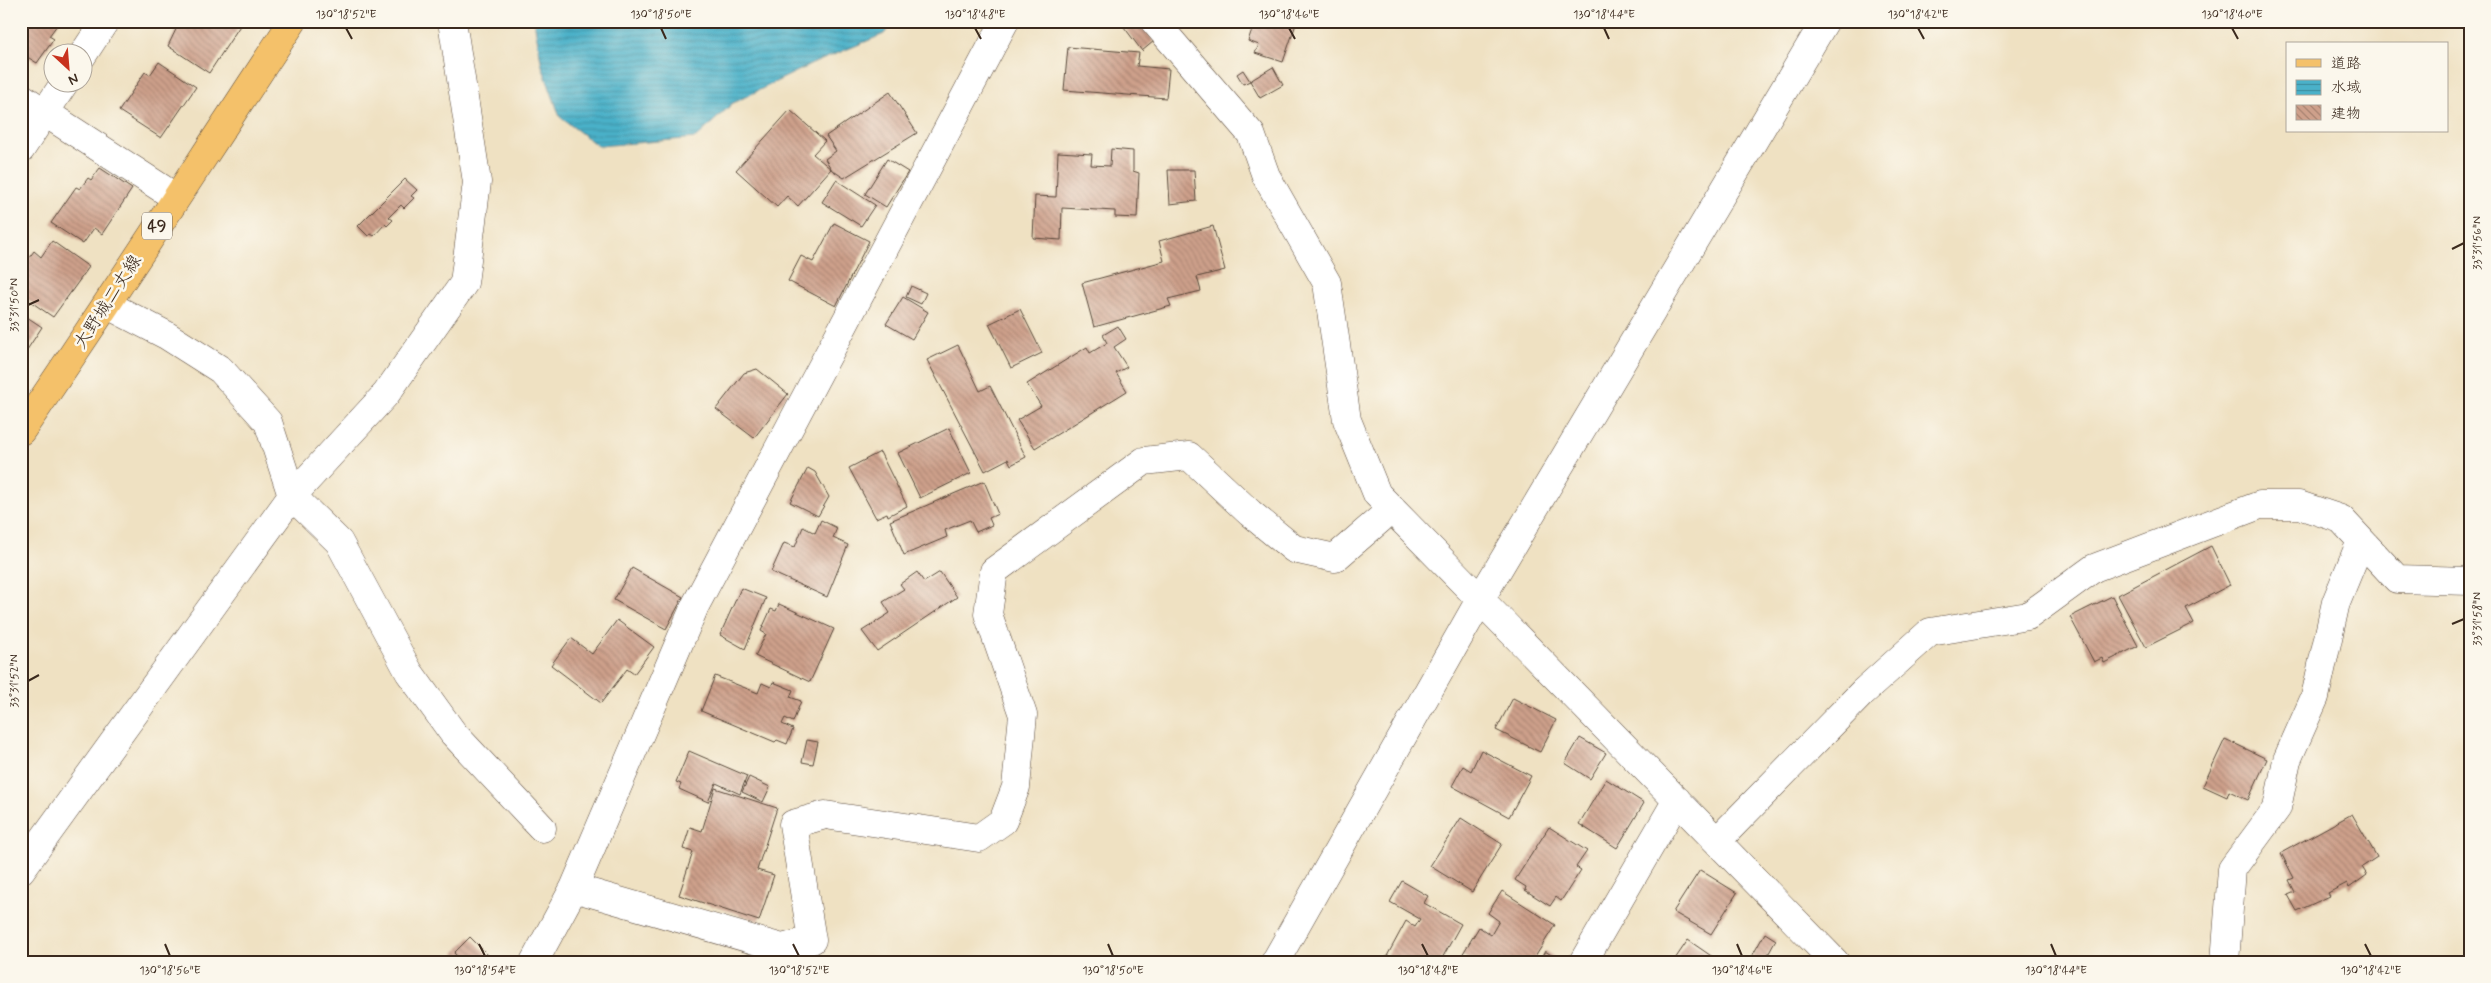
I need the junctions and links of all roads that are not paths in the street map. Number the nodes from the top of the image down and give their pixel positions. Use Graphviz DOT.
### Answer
graph roads {
  1 [pos="105,21"];
  2 [pos="293,21"];
  3 [pos="452,21"];
  4 [pos="1005,21"];
  5 [pos="1154,21"];
  6 [pos="1825,21"];
  7 [pos="91,42"];
  8 [pos="59,92"];
  9 [pos="21,97"];
  10 [pos="46,112"];
  11 [pos="21,149"];
  12 [pos="175,197"];
  13 [pos="108,304"];
  14 [pos="21,431"];
  15 [pos="292,496"];
  16 [pos="1392,509"];
  17 [pos="2361,540"];
  18 [pos="2470,581"];
  19 [pos="1481,598"];
  20 [pos="1677,800"];
  21 [pos="542,828"];
  22 [pos="1717,841"];
  23 [pos="21,870"];
  24 [pos="574,888"];
  25 [pos="534,962"];
  26 [pos="1275,962"];
  27 [pos="1583,962"];
  28 [pos="1835,962"];
  29 [pos="2225,962"];
  1 -- 7 [label="street"];
  2 -- 12 [label="main road, 大野城二丈線 / 49"];
  3 -- 15 [label="street"];
  4 -- 24 [label="street"];
  5 -- 16 [label="street"];
  6 -- 19 [label="street"];
  8 -- 10 [label="street"];
  9 -- 10 [label="street"];
  10 -- 11 [label="street"];
  10 -- 12 [label="street"];
  12 -- 13 [label="main road, 大野城二丈線 / 49"];
  13 -- 14 [label="main road, 大野城二丈線 / 49"];
  13 -- 15 [label="street"];
  15 -- 21 [label="street"];
  15 -- 23 [label="street"];
  16 -- 19 [label="street"];
  16 -- 24 [label="street"];
  17 -- 18 [label="street"];
  17 -- 22 [label="street"];
  17 -- 29 [label="street"];
  19 -- 20 [label="street"];
  19 -- 26 [label="street"];
  20 -- 22 [label="street"];
  20 -- 27 [label="street"];
  22 -- 28 [label="street"];
  24 -- 25 [label="street"];
}
